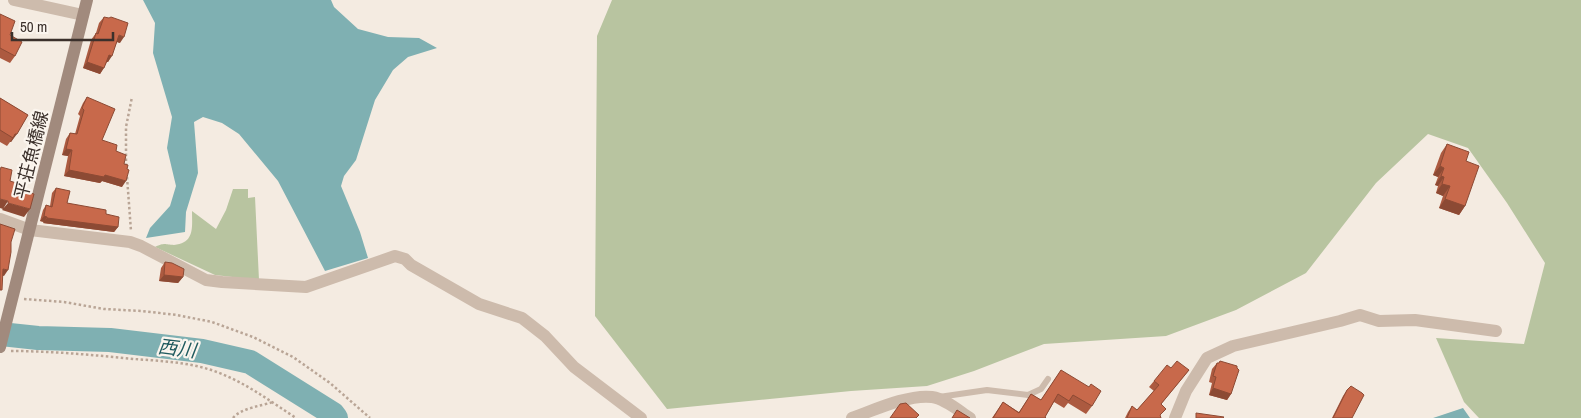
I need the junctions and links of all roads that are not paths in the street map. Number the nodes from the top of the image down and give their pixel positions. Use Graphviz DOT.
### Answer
graph roads {
  1 [pos="14,0"];
  2 [pos="87,0"];
  3 [pos="83,16"];
  4 [pos="0,219"];
  5 [pos="30,230"];
  6 [pos="1496,331"];
  7 [pos="5,349"];
  8 [pos="1048,379"];
  9 [pos="933,397"];
  10 [pos="641,418"];
  11 [pos="852,418"];
  12 [pos="970,418"];
  13 [pos="1175,418"];
  1 -- 3 [label="street"];
  2 -- 3 [label="main road, 平荘魚橋線"];
  3 -- 5 [label="main road, 平荘魚橋線"];
  4 -- 5 [label="street"];
  5 -- 7 [label="main road, 平荘魚橋線"];
  5 -- 10 [label="street"];
  6 -- 13 [label="street"];
  8 -- 9 [label="lane"];
  9 -- 11 [label="street"];
  9 -- 12 [label="street"];
}
